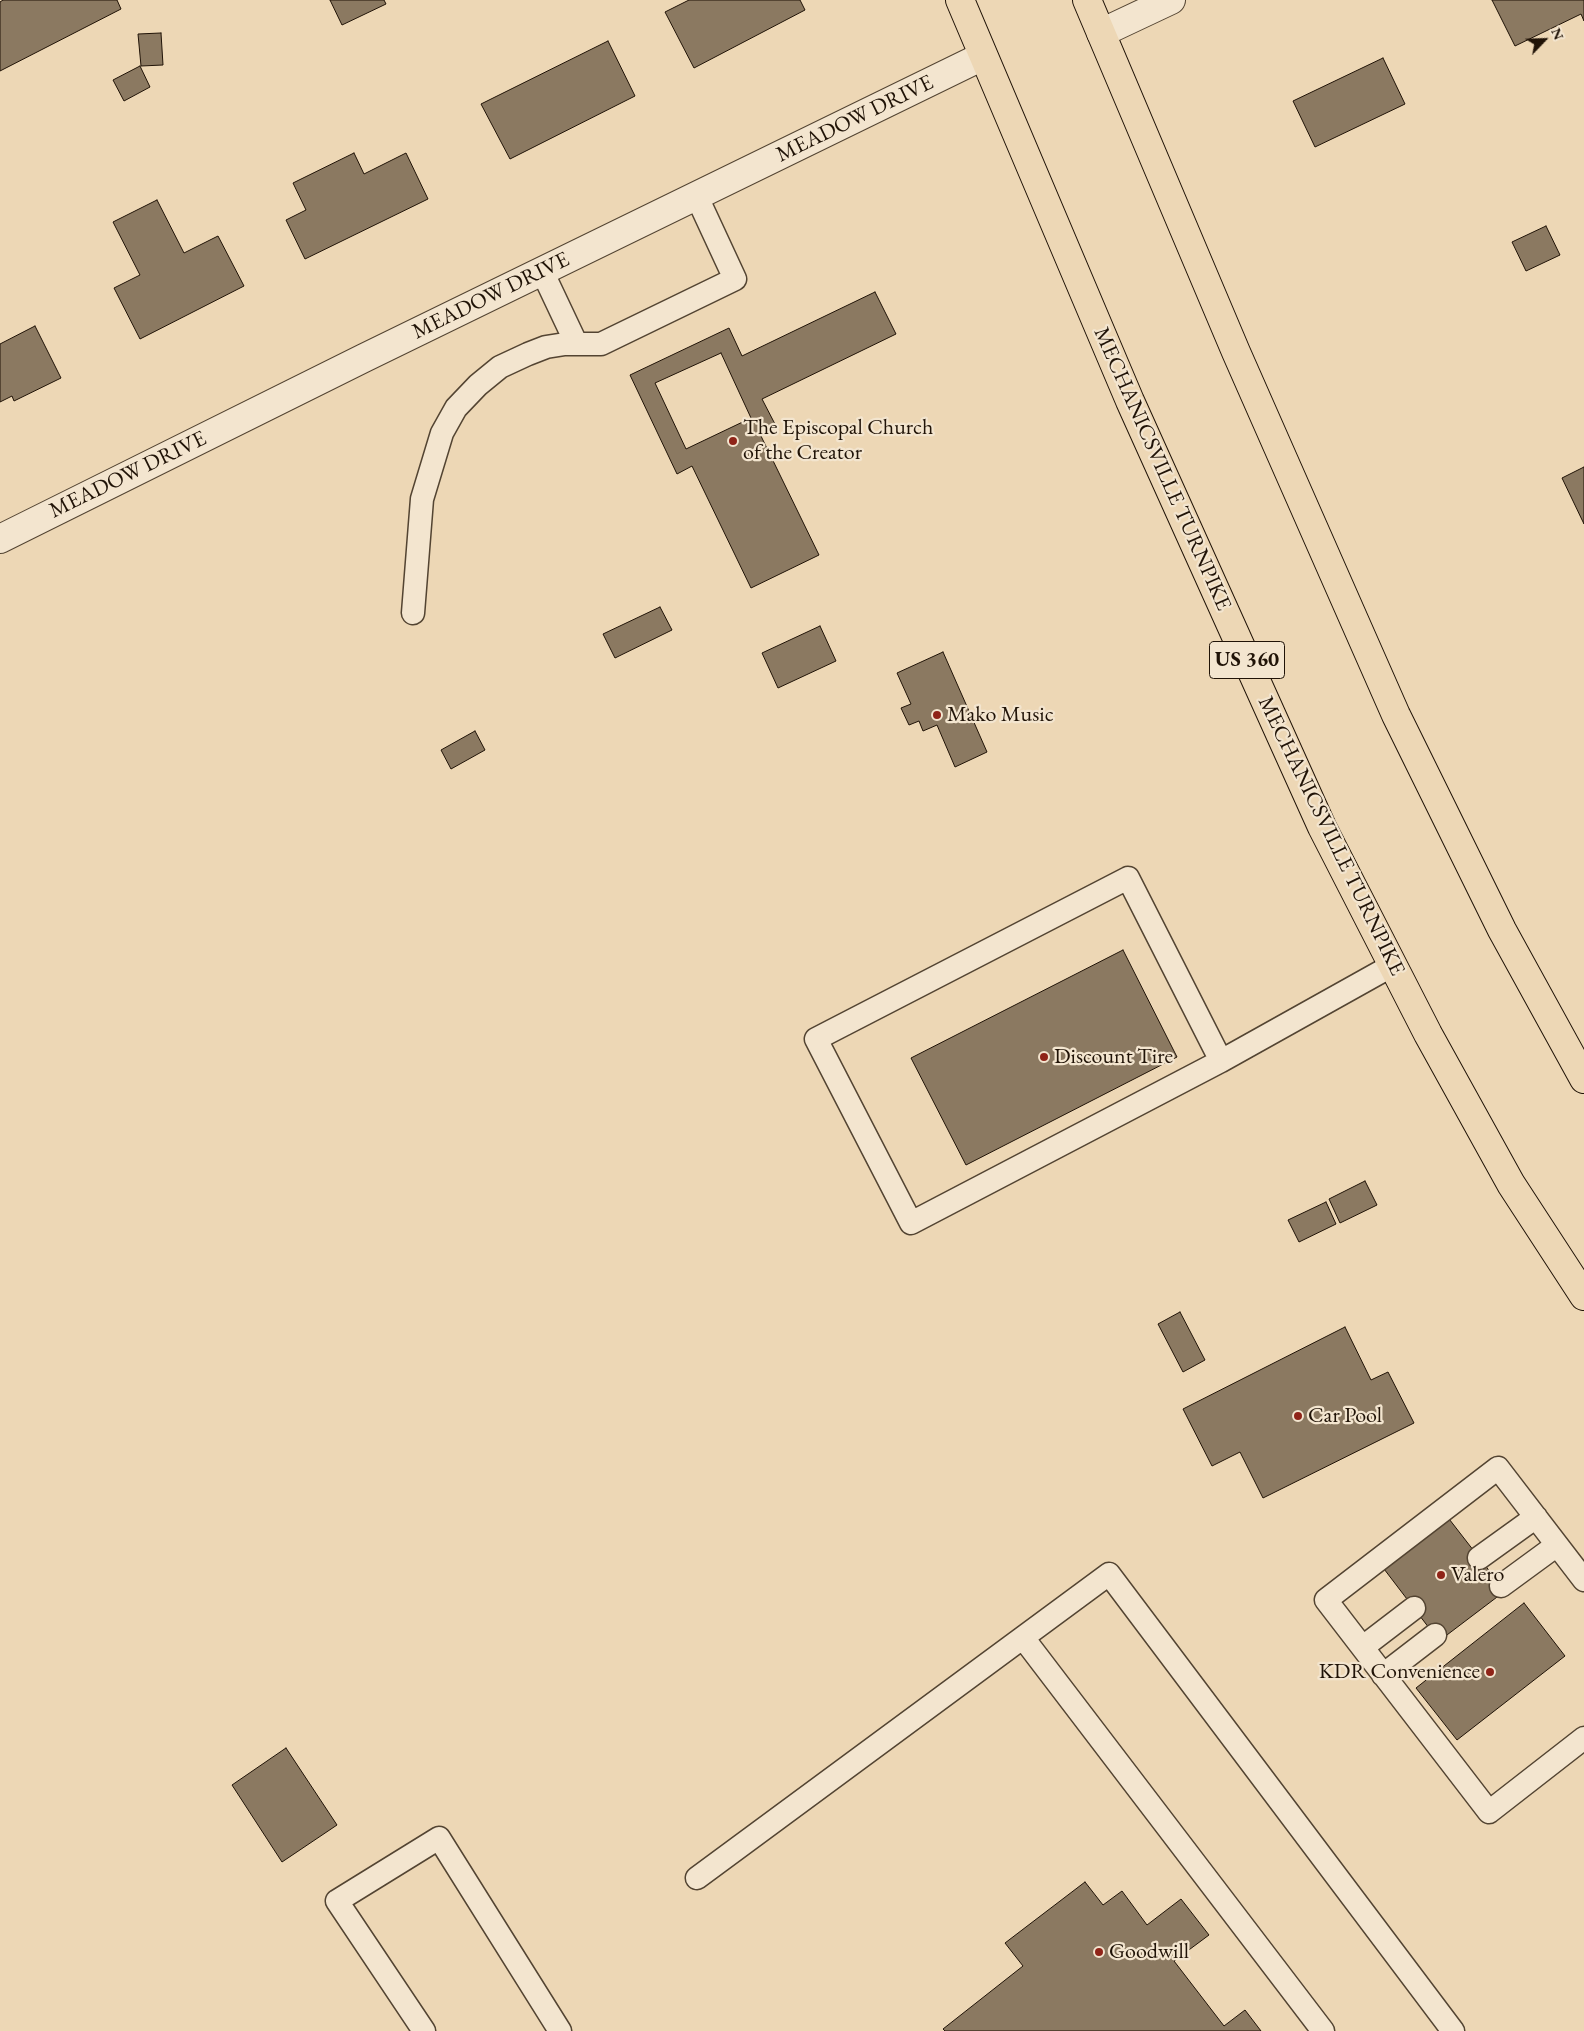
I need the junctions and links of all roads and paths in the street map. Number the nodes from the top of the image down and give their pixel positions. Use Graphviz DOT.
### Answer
graph roads {
  1 [pos="960,0"];
  2 [pos="1087,0"];
  3 [pos="1171,0"];
  4 [pos="1101,33"];
  5 [pos="983,56"];
  6 [pos="697,197"];
  7 [pos="542,271"];
  8 [pos="576,343"];
  9 [pos="0,539"];
  10 [pos="413,614"];
  11 [pos="1393,965"];
  12 [pos="1221,1061"];
  13 [pos="1584,1079"];
  14 [pos="1584,1296"];
  15 [pos="1536,1517"];
  16 [pos="1557,1545"];
  17 [pos="1479,1558"];
  18 [pos="1584,1580"];
  19 [pos="1500,1586"];
  20 [pos="1414,1608"];
  21 [pos="1435,1635"];
  22 [pos="1024,1639"];
  23 [pos="1363,1647"];
  24 [pos="1384,1675"];
  25 [pos="1584,1738"];
  26 [pos="697,1878"];
  27 [pos="424,2031"];
  28 [pos="560,2031"];
  29 [pos="1323,2031"];
  30 [pos="1453,2031"];
  1 -- 5 [label="highway, MECHANICSVILLE TURNPIKE / US 360"];
  2 -- 4 [label="highway"];
  3 -- 4 [label="street"];
  4 -- 13 [label="highway"];
  5 -- 6 [label="street, MEADOW DRIVE"];
  5 -- 11 [label="highway, MECHANICSVILLE TURNPIKE / US 360"];
  6 -- 7 [label="street, MEADOW DRIVE"];
  6 -- 8 [label="lane"];
  7 -- 8 [label="lane"];
  7 -- 9 [label="street, MEADOW DRIVE"];
  8 -- 10 [label="lane"];
  11 -- 12 [label="lane"];
  11 -- 14 [label="highway, MECHANICSVILLE TURNPIKE / US 360"];
  12 -- 12 [label="lane"];
  15 -- 16 [label="lane"];
  15 -- 17 [label="lane"];
  15 -- 23 [label="lane"];
  16 -- 18 [label="lane"];
  16 -- 19 [label="lane"];
  20 -- 23 [label="lane"];
  21 -- 24 [label="lane"];
  22 -- 26 [label="lane"];
  22 -- 29 [label="lane"];
  22 -- 30 [label="lane"];
  23 -- 24 [label="lane"];
  24 -- 25 [label="lane"];
  27 -- 28 [label="lane"];
}
